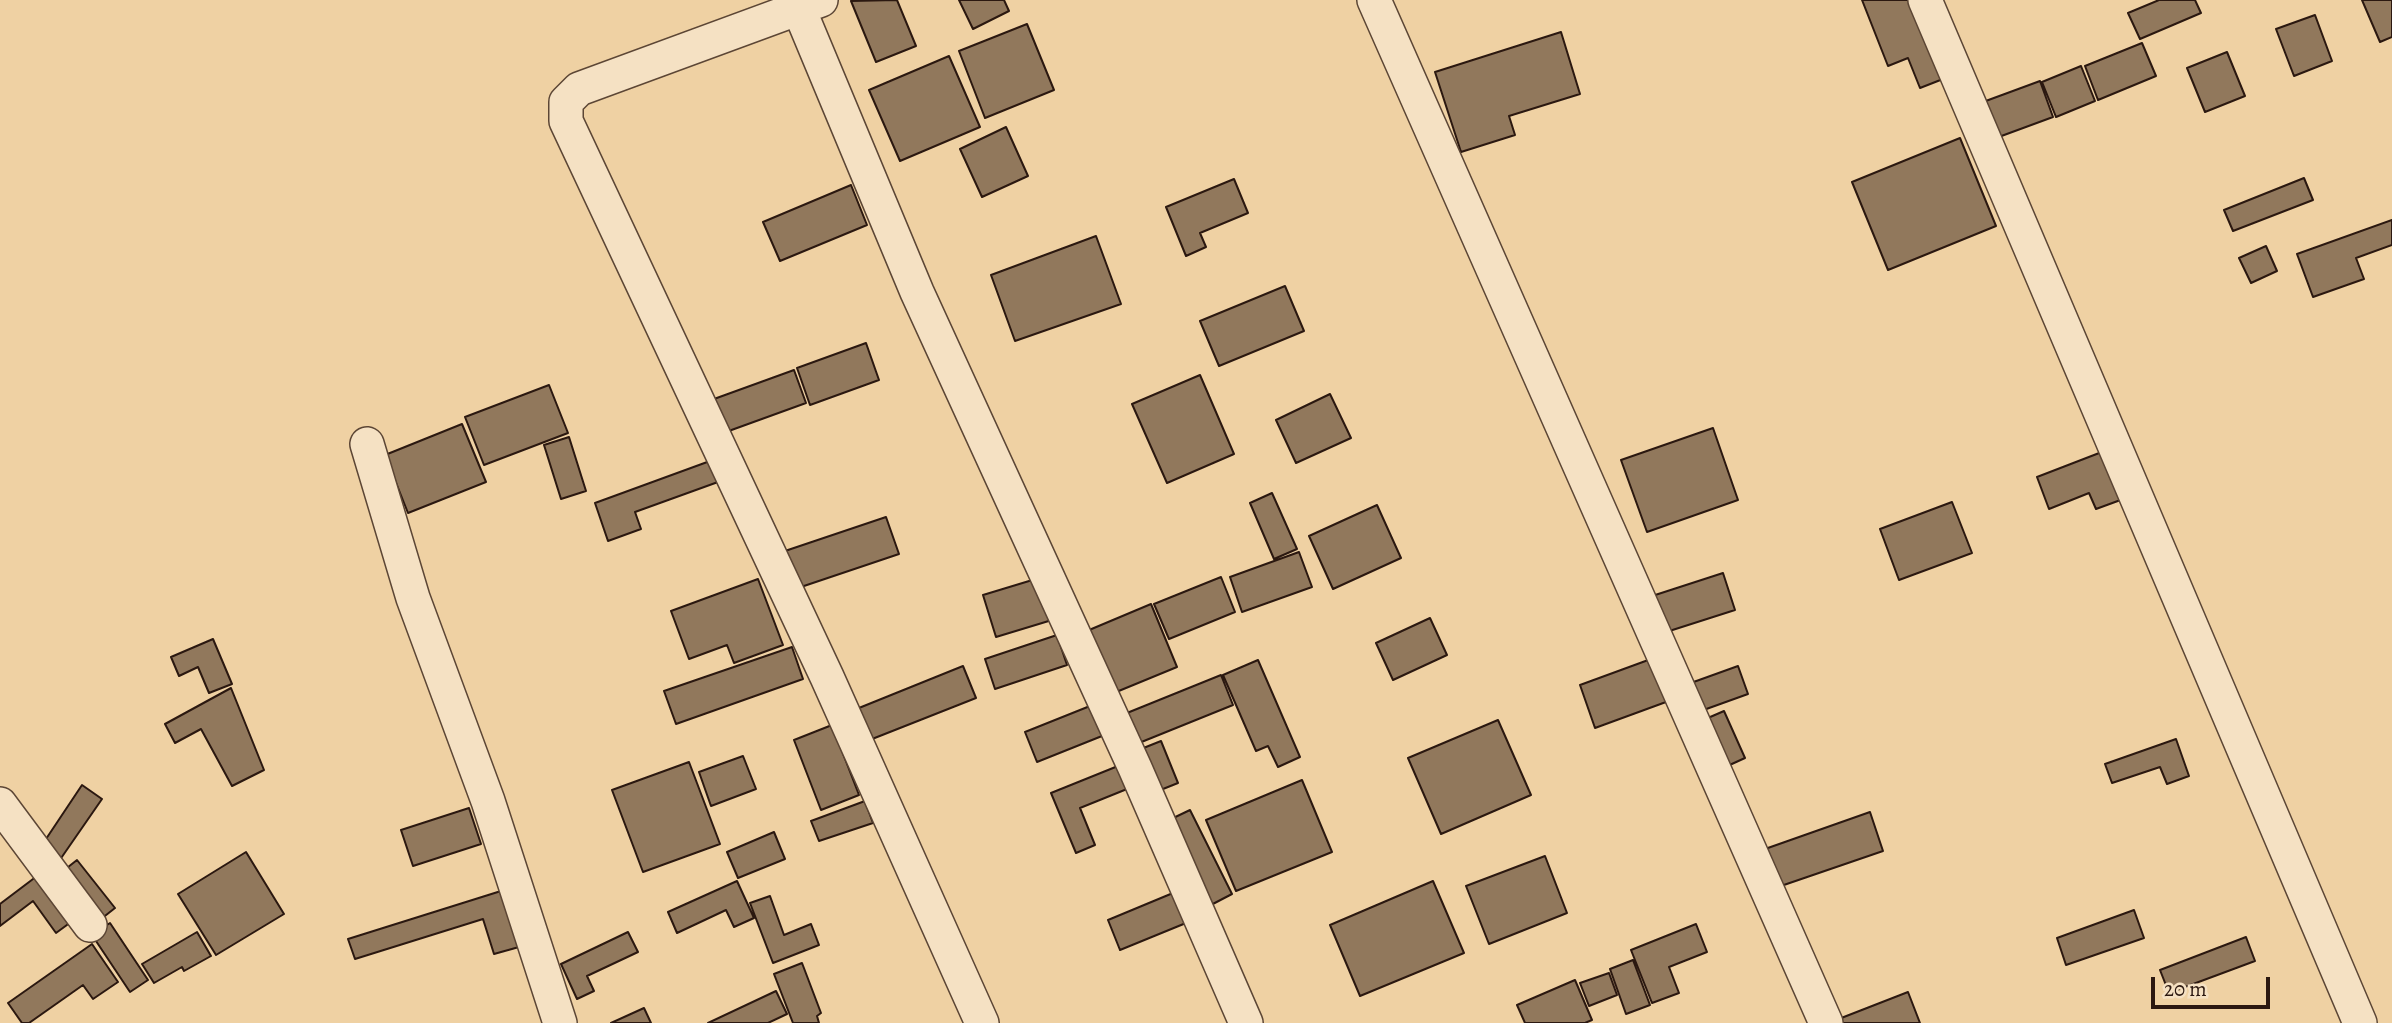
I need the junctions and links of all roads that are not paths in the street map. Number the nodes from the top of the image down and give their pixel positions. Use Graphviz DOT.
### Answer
graph roads {
  1 [pos="1374,0"];
  2 [pos="1924,0"];
  3 [pos="810,4"];
  4 [pos="367,444"];
  5 [pos="0,804"];
  6 [pos="90,925"];
  7 [pos="560,1023"];
  8 [pos="982,1023"];
  9 [pos="1247,1023"];
  10 [pos="1826,1023"];
  11 [pos="2360,1023"];
  1 -- 10 [label="street"];
  2 -- 11 [label="street"];
  3 -- 8 [label="street"];
  3 -- 9 [label="street"];
  4 -- 7 [label="street"];
  5 -- 6 [label="street"];
}
